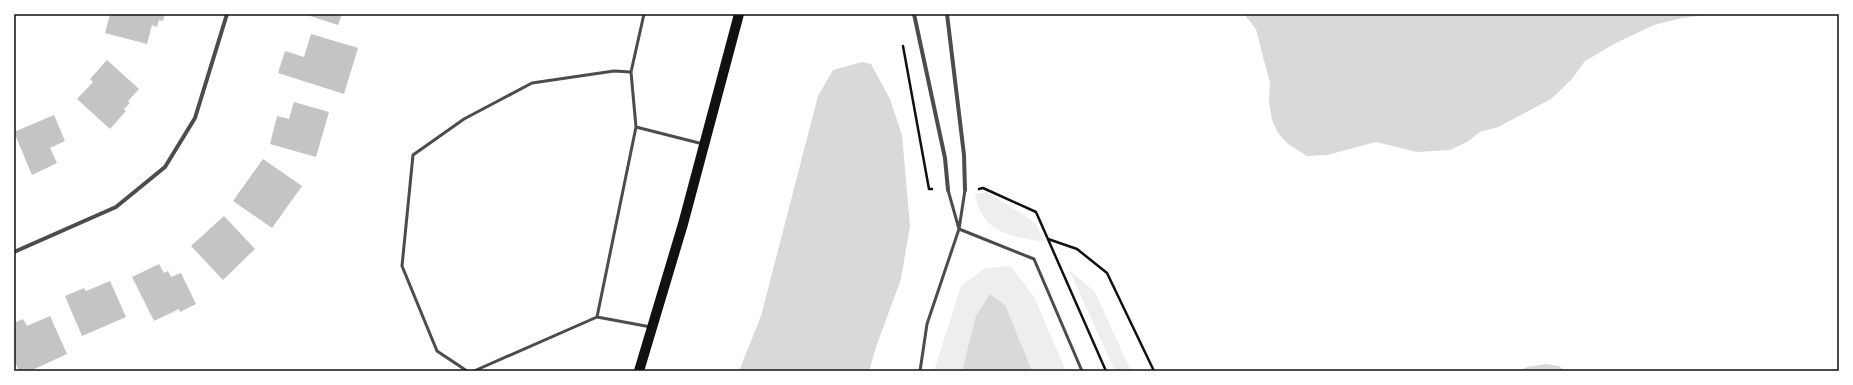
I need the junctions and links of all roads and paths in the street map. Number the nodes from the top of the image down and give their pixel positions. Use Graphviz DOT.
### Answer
graph roads {
  1 [pos="227,14"];
  2 [pos="644,14"];
  3 [pos="739,14"];
  4 [pos="914,14"];
  5 [pos="947,14"];
  6 [pos="902,43"];
  7 [pos="631,72"];
  8 [pos="636,127"];
  9 [pos="704,145"];
  10 [pos="948,190"];
  11 [pos="965,190"];
  12 [pos="959,229"];
  13 [pos="1048,239"];
  14 [pos="14,252"];
  15 [pos="597,318"];
  16 [pos="652,327"];
  17 [pos="467,371"];
  18 [pos="474,371"];
  19 [pos="639,371"];
  20 [pos="920,371"];
  21 [pos="1082,371"];
  22 [pos="1106,371"];
  23 [pos="1154,371"];
  1 -- 14 [label="street"];
  2 -- 7 [label="lane"];
  3 -- 9 [label="main road"];
  4 -- 10 [label="street"];
  5 -- 11 [label="street"];
  6 -- 10 [label="path"];
  7 -- 8 [label="lane"];
  7 -- 17 [label="lane"];
  8 -- 9 [label="lane"];
  8 -- 15 [label="lane"];
  9 -- 16 [label="main road"];
  10 -- 12 [label="lane"];
  11 -- 12 [label="lane"];
  11 -- 13 [label="path"];
  12 -- 20 [label="lane"];
  12 -- 21 [label="lane"];
  13 -- 22 [label="path"];
  13 -- 23 [label="path"];
  15 -- 16 [label="lane"];
  15 -- 18 [label="lane"];
  16 -- 19 [label="main road"];
}
